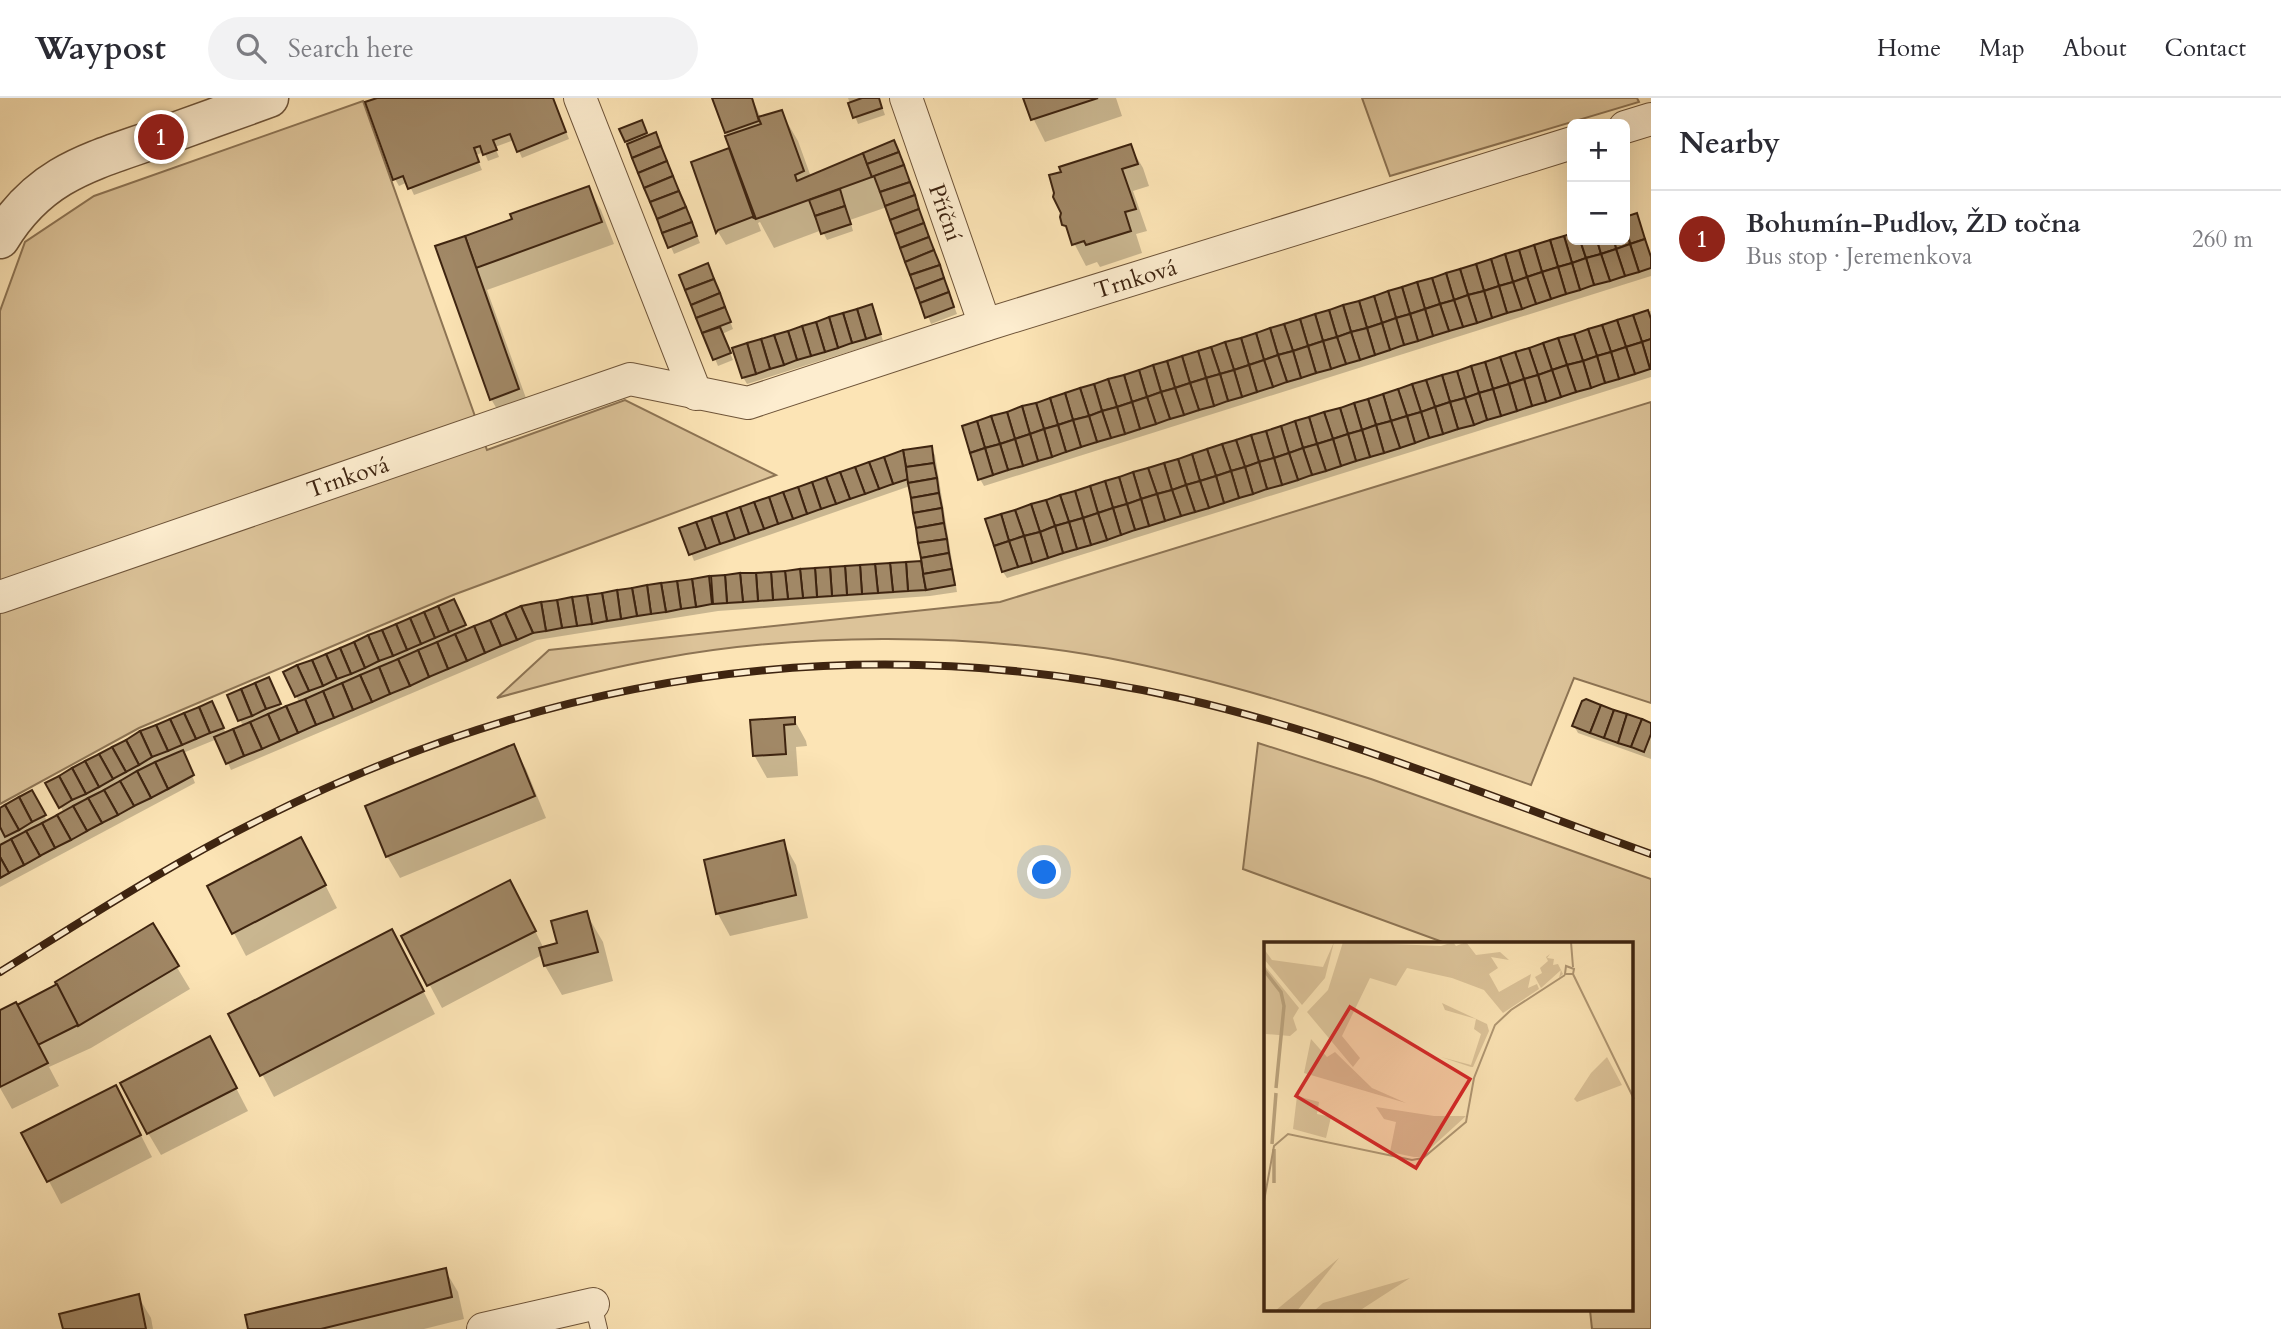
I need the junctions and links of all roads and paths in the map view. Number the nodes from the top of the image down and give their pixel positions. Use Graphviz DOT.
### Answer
graph roads {
  1 [pos="269,98"];
  2 [pos="580,98"];
  3 [pos="906,98"];
  4 [pos="1651,119"];
  5 [pos="1630,125"];
  6 [pos="1567,145"];
  7 [pos="0,239"];
  8 [pos="985,325"];
  9 [pos="696,394"];
  10 [pos="0,597"];
  11 [pos="596,1317"];
  12 [pos="483,1329"];
  1 -- 7 [label="street"];
  2 -- 9 [label="street"];
  3 -- 8 [label="street, Příční"];
  4 -- 5 [label="street"];
  6 -- 8 [label="street, Trnková"];
  8 -- 9 [label="street, Trnková"];
  9 -- 10 [label="street, Trnková"];
  11 -- 12 [label="street"];
}
